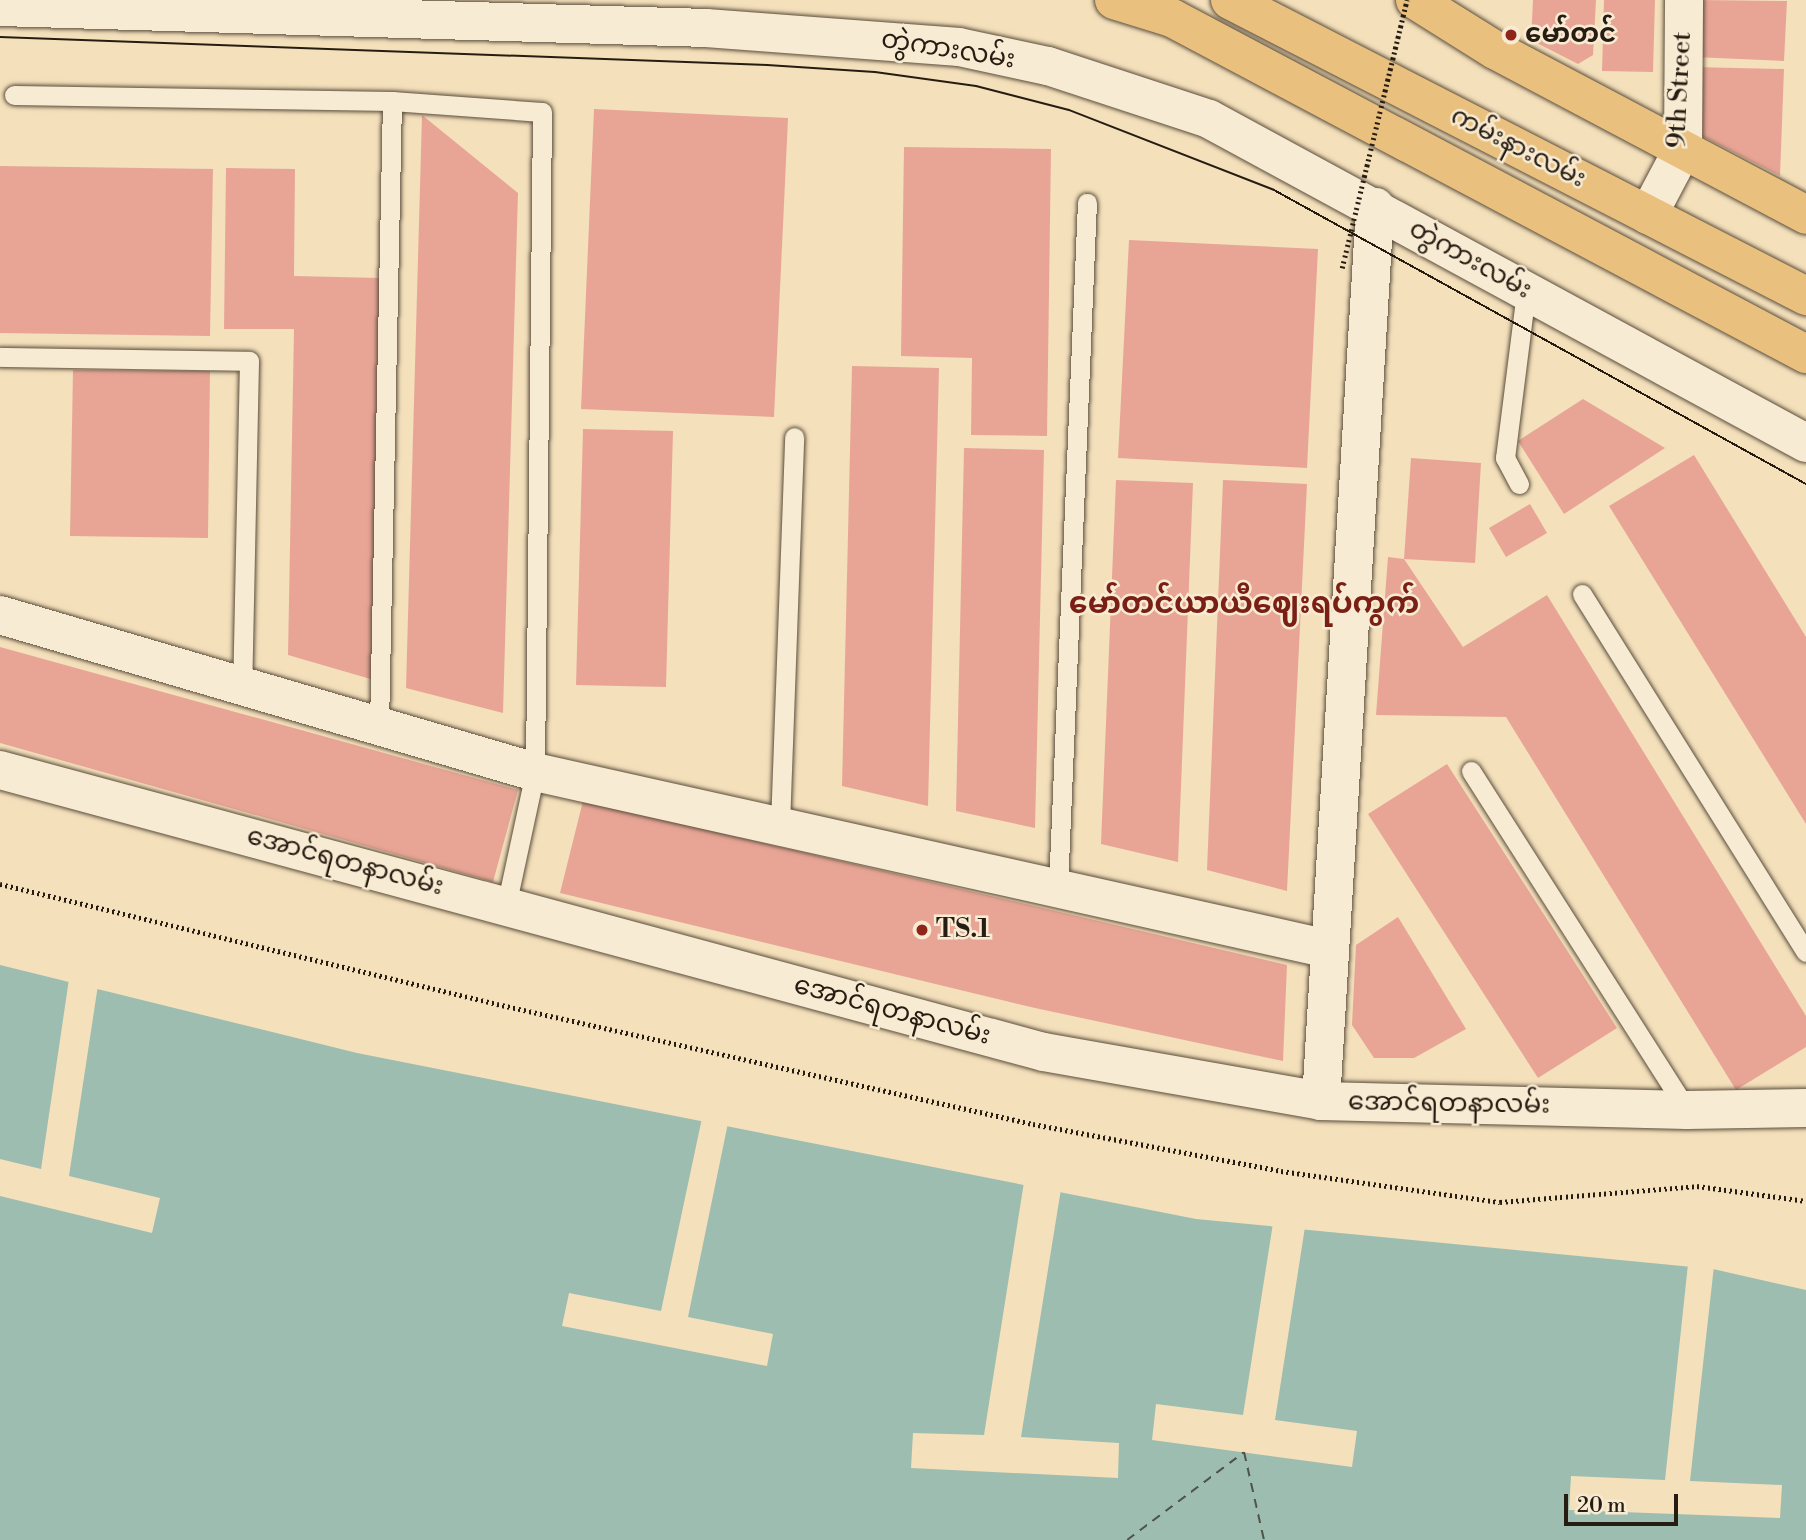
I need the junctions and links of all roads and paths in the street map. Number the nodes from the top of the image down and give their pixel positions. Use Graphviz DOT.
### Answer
graph roads {
  1 [pos="1114,0"];
  2 [pos="1230,0"];
  3 [pos="1407,0"];
  4 [pos="1415,0"];
  5 [pos="1684,0"];
  6 [pos="0,7"];
  7 [pos="14,95"];
  8 [pos="392,102"];
  9 [pos="1683,149"];
  10 [pos="1087,203"];
  11 [pos="1375,207"];
  12 [pos="1648,215"];
  13 [pos="1806,215"];
  14 [pos="1342,268"];
  15 [pos="1526,291"];
  16 [pos="1806,296"];
  17 [pos="1806,354"];
  18 [pos="0,357"];
  19 [pos="794,437"];
  20 [pos="1806,443"];
  21 [pos="1519,484"];
  22 [pos="1581,594"];
  23 [pos="0,615"];
  24 [pos="242,686"];
  25 [pos="379,726"];
  26 [pos="0,769"];
  27 [pos="1471,771"];
  28 [pos="535,772"];
  29 [pos="780,825"];
  30 [pos="0,884"];
  31 [pos="1058,888"];
  32 [pos="506,906"];
  33 [pos="1329,949"];
  34 [pos="1806,952"];
  35 [pos="1321,1101"];
  36 [pos="1806,1108"];
  37 [pos="1687,1110"];
  38 [pos="1806,1201"];
  1 -- 17 [label="main road"];
  2 -- 12 [label="main road, ကမ်းနားလမ်း"];
  3 -- 14 [label="path, bridge"];
  4 -- 9 [label="main road"];
  5 -- 9 [label="street, 9th Street"];
  6 -- 11 [label="street, တွဲကားလမ်း"];
  7 -- 8 [label="lane"];
  8 -- 25 [label="lane"];
  8 -- 28 [label="lane"];
  9 -- 12 [label="street, 9th Street"];
  9 -- 13 [label="main road"];
  10 -- 31 [label="lane"];
  11 -- 15 [label="street, တွဲကားလမ်း"];
  11 -- 33 [label="street"];
  12 -- 16 [label="main road, ကမ်းနားလမ်း"];
  15 -- 20 [label="street, တွဲကားလမ်း"];
  15 -- 21 [label="lane"];
  18 -- 24 [label="lane"];
  19 -- 29 [label="lane"];
  22 -- 34 [label="lane"];
  23 -- 24 [label="street"];
  24 -- 25 [label="street"];
  25 -- 28 [label="street"];
  26 -- 32 [label="street, အောင်ရတနာလမ်း"];
  27 -- 37 [label="lane"];
  28 -- 29 [label="street"];
  28 -- 32 [label="lane"];
  29 -- 31 [label="street"];
  30 -- 38 [label="path"];
  31 -- 33 [label="street"];
  32 -- 35 [label="street, အောင်ရတနာလမ်း"];
  33 -- 35 [label="street"];
  35 -- 37 [label="street, အောင်ရတနာလမ်း"];
  36 -- 37 [label="street, အောင်ရတနာလမ်း"];
}
